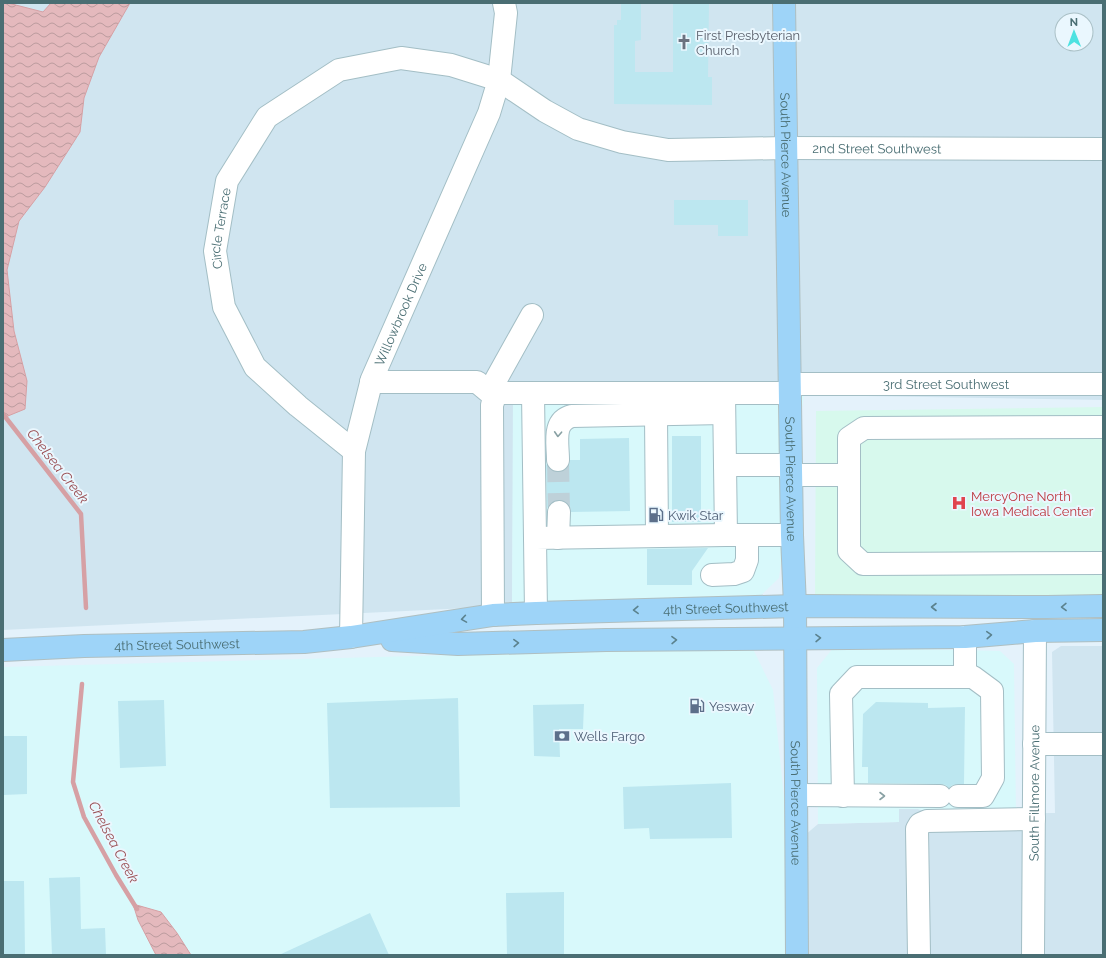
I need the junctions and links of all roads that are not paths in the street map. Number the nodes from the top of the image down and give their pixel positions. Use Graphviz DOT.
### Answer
graph roads {
  1 [pos="504,3"];
  2 [pos="784,3"];
  3 [pos="499,80"];
  4 [pos="786,148"];
  5 [pos="1103,150"];
  6 [pos="532,315"];
  7 [pos="371,382"];
  8 [pos="1103,384"];
  9 [pos="790,389"];
  10 [pos="494,392"];
  11 [pos="533,393"];
  12 [pos="724,403"];
  13 [pos="656,415"];
  14 [pos="1103,427"];
  15 [pos="354,451"];
  16 [pos="558,460"];
  17 [pos="725,465"];
  18 [pos="791,470"];
  19 [pos="849,475"];
  20 [pos="558,512"];
  21 [pos="792,535"];
  22 [pos="657,536"];
  23 [pos="736,536"];
  24 [pos="535,538"];
  25 [pos="558,538"];
  26 [pos="1103,563"];
  27 [pos="712,576"];
  28 [pos="795,606"];
  29 [pos="1103,606"];
  30 [pos="536,613"];
  31 [pos="493,615"];
  32 [pos="1103,630"];
  33 [pos="1035,631"];
  34 [pos="351,637"];
  35 [pos="965,637"];
  36 [pos="795,638"];
  37 [pos="3,650"];
  38 [pos="965,677"];
  39 [pos="1034,744"];
  40 [pos="1103,744"];
  41 [pos="797,795"];
  42 [pos="843,796"];
  43 [pos="1034,819"];
  44 [pos="797,955"];
  45 [pos="919,955"];
  46 [pos="1033,955"];
  1 -- 3 [label="street, Willowbrook Drive"];
  2 -- 4 [label="main road, South Pierce Avenue"];
  3 -- 4 [label="street, 2nd Street Southwest"];
  3 -- 7 [label="street, Willowbrook Drive"];
  3 -- 15 [label="street, Circle Terrace"];
  4 -- 5 [label="street, 2nd Street Southwest"];
  4 -- 9 [label="main road, South Pierce Avenue"];
  6 -- 10 [label="street"];
  7 -- 10 [label="street"];
  7 -- 15 [label="street, Willowbrook Drive"];
  8 -- 9 [label="street, 3rd Street Southwest"];
  9 -- 12 [label="street, 3rd Street Southwest"];
  9 -- 18 [label="main road, South Pierce Avenue"];
  10 -- 11 [label="street"];
  10 -- 31 [label="street"];
  11 -- 12 [label="street"];
  11 -- 24 [label="street"];
  12 -- 13 [label="street"];
  12 -- 17 [label="street"];
  13 -- 16 [label="street, one-way"];
  13 -- 22 [label="street"];
  14 -- 19 [label="street"];
  15 -- 34 [label="street, Willowbrook Drive"];
  17 -- 18 [label="street"];
  17 -- 23 [label="street"];
  18 -- 19 [label="street"];
  18 -- 21 [label="main road, South Pierce Avenue"];
  19 -- 26 [label="street"];
  20 -- 25 [label="street"];
  21 -- 23 [label="street"];
  21 -- 28 [label="main road, South Pierce Avenue"];
  22 -- 23 [label="street"];
  22 -- 25 [label="street"];
  23 -- 27 [label="street"];
  24 -- 25 [label="street"];
  24 -- 30 [label="street"];
  29 -- 28 [label="main road, 4th Street Southwest, one-way"];
  28 -- 30 [label="main road, 4th Street Southwest, one-way"];
  28 -- 36 [label="main road, South Pierce Avenue"];
  30 -- 31 [label="main road, 4th Street Southwest"];
  31 -- 34 [label="main road, 4th Street Southwest, one-way"];
  32 -- 33 [label="main road, 4th Street Southwest"];
  35 -- 33 [label="main road, 4th Street Southwest, one-way"];
  33 -- 39 [label="street, South Fillmore Avenue"];
  34 -- 36 [label="main road, 4th Street Southwest, one-way"];
  34 -- 37 [label="main road, 4th Street Southwest"];
  36 -- 35 [label="main road, 4th Street Southwest, one-way"];
  35 -- 38 [label="street"];
  36 -- 41 [label="main road, South Pierce Avenue"];
  38 -- 42 [label="street"];
  42 -- 38 [label="street, one-way"];
  39 -- 40 [label="street"];
  39 -- 43 [label="street, South Fillmore Avenue"];
  41 -- 42 [label="street"];
  41 -- 44 [label="main road, South Pierce Avenue"];
  43 -- 45 [label="street"];
  43 -- 46 [label="street, South Fillmore Avenue"];
}
